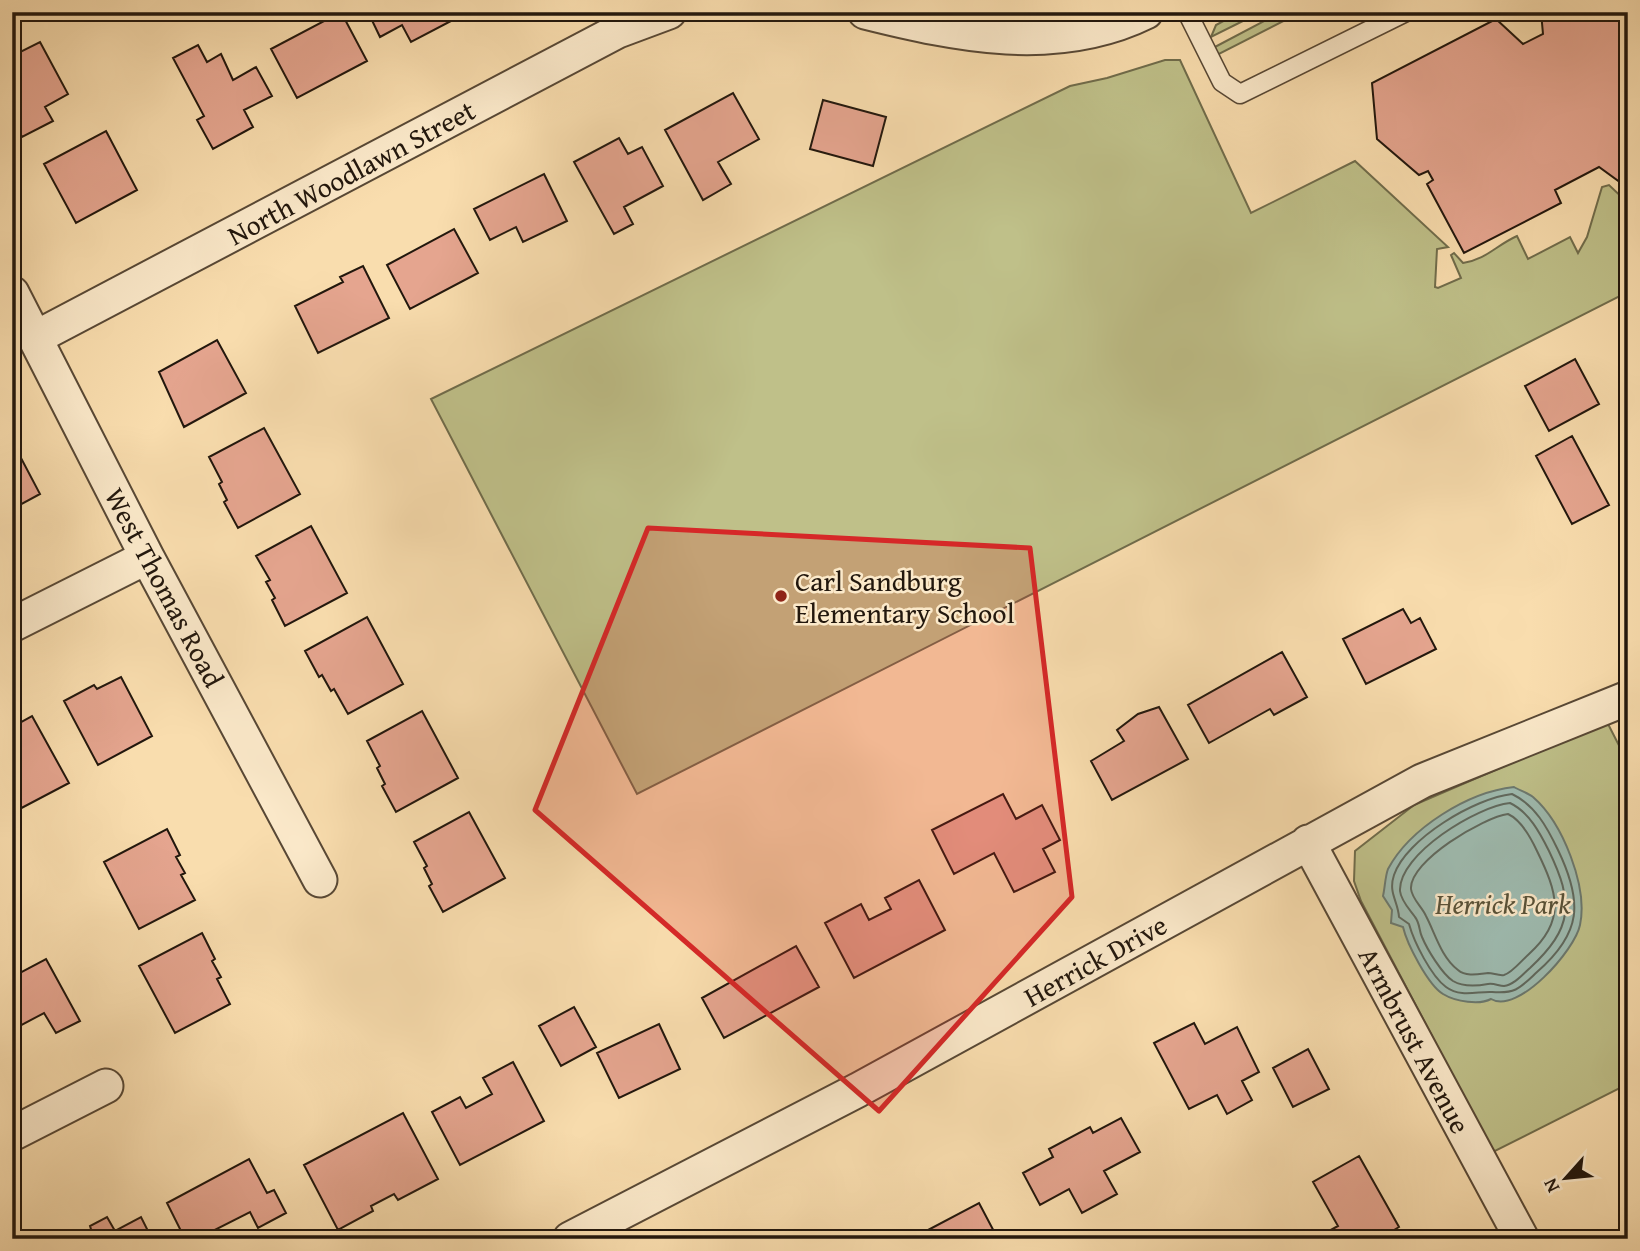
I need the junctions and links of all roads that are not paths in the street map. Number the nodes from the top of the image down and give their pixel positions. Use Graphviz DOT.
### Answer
graph roads {
  1 [pos="669,12"];
  2 [pos="865,12"];
  3 [pos="1146,12"];
  4 [pos="1187,12"];
  5 [pos="1406,12"];
  6 [pos="12,293"];
  7 [pos="35,338"];
  8 [pos="147,557"];
  9 [pos="12,625"];
  10 [pos="1628,698"];
  11 [pos="1308,842"];
  12 [pos="320,880"];
  13 [pos="106,1086"];
  14 [pos="12,1134"];
  15 [pos="570,1239"];
  16 [pos="1522,1239"];
  1 -- 7 [label="street, North Woodlawn Street"];
  2 -- 3 [label="street"];
  4 -- 5 [label="lane"];
  6 -- 7 [label="street, West Thomas Road"];
  7 -- 8 [label="street, West Thomas Road"];
  8 -- 9 [label="street"];
  8 -- 12 [label="street, West Thomas Road"];
  10 -- 11 [label="street, Herrick Drive"];
  11 -- 15 [label="street, Herrick Drive"];
  11 -- 16 [label="street, Armbrust Avenue"];
  13 -- 14 [label="street"];
}
